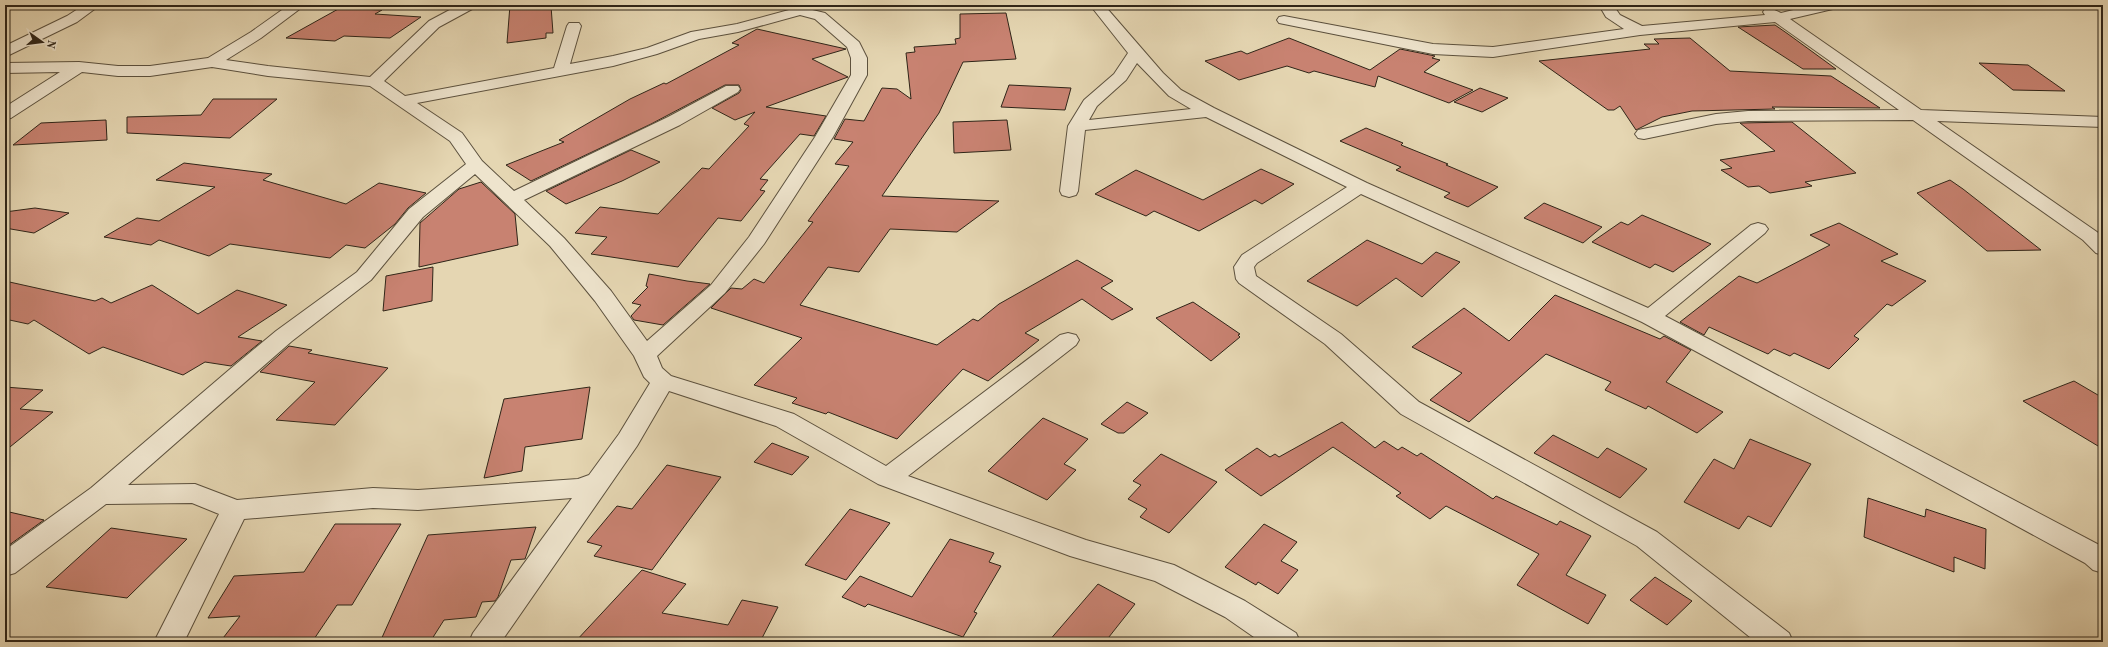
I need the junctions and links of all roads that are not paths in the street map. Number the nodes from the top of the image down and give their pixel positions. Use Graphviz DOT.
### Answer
graph roads {
  1 [pos="94,5"];
  2 [pos="298,5"];
  3 [pos="469,5"];
  4 [pos="825,5"];
  5 [pos="1097,5"];
  6 [pos="1606,5"];
  7 [pos="1760,5"];
  8 [pos="1832,5"];
  9 [pos="809,12"];
  10 [pos="1777,18"];
  11 [pos="1284,20"];
  12 [pos="574,26"];
  13 [pos="1640,31"];
  14 [pos="5,52"];
  15 [pos="1136,54"];
  16 [pos="212,62"];
  17 [pos="78,67"];
  18 [pos="5,68"];
  19 [pos="561,70"];
  20 [pos="374,82"];
  21 [pos="732,89"];
  22 [pos="404,101"];
  23 [pos="1208,112"];
  24 [pos="5,114"];
  25 [pos="1918,115"];
  26 [pos="2103,122"];
  27 [pos="1077,126"];
  28 [pos="1644,134"];
  29 [pos="476,165"];
  30 [pos="1360,187"];
  31 [pos="1069,191"];
  32 [pos="512,199"];
  33 [pos="1758,228"];
  34 [pos="2103,249"];
  35 [pos="1650,317"];
  36 [pos="1068,340"];
  37 [pos="645,355"];
  38 [pos="663,381"];
  39 [pos="888,478"];
  40 [pos="598,482"];
  41 [pos="100,495"];
  42 [pos="235,510"];
  43 [pos="2103,562"];
  44 [pos="5,565"];
  45 [pos="169,642"];
  46 [pos="484,642"];
  47 [pos="1285,642"];
  48 [pos="1778,642"];
  1 -- 14 [label="street"];
  2 -- 16 [label="street"];
  3 -- 20 [label="street"];
  4 -- 9 [label="street"];
  5 -- 15 [label="street"];
  6 -- 13 [label="street"];
  7 -- 10 [label="street"];
  8 -- 10 [label="street"];
  9 -- 19 [label="street"];
  9 -- 37 [label="street"];
  10 -- 13 [label="street"];
  10 -- 25 [label="street"];
  11 -- 13 [label="street"];
  12 -- 19 [label="street"];
  15 -- 23 [label="street"];
  15 -- 27 [label="street"];
  16 -- 17 [label="street"];
  16 -- 20 [label="street"];
  17 -- 18 [label="street"];
  17 -- 24 [label="street"];
  19 -- 22 [label="street"];
  20 -- 22 [label="street"];
  21 -- 32 [label="street"];
  22 -- 29 [label="street"];
  23 -- 27 [label="street"];
  23 -- 30 [label="street"];
  25 -- 26 [label="street"];
  25 -- 28 [label="street"];
  25 -- 34 [label="street"];
  27 -- 31 [label="street"];
  29 -- 32 [label="street"];
  29 -- 41 [label="street"];
  30 -- 35 [label="street"];
  30 -- 48 [label="street"];
  32 -- 37 [label="street"];
  33 -- 35 [label="street"];
  35 -- 43 [label="street"];
  36 -- 39 [label="street"];
  37 -- 38 [label="street"];
  38 -- 39 [label="street"];
  38 -- 40 [label="street"];
  39 -- 47 [label="street"];
  40 -- 42 [label="street"];
  40 -- 46 [label="street"];
  41 -- 42 [label="street"];
  41 -- 44 [label="street"];
  42 -- 45 [label="street"];
}
